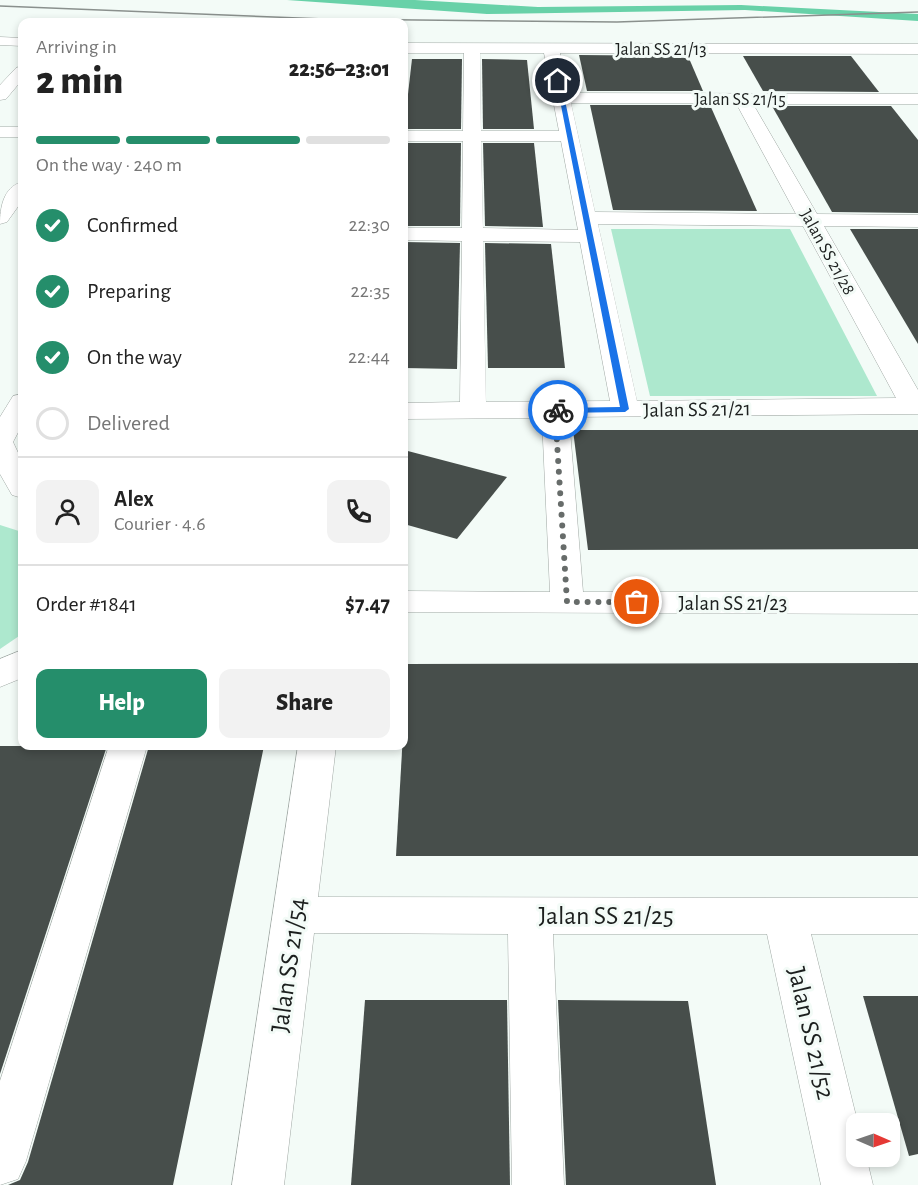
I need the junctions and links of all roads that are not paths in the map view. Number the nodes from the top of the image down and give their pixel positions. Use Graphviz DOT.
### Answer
graph roads {
  1 [pos="0,41"];
  2 [pos="18,42"];
  3 [pos="408,48"];
  4 [pos="472,48"];
  5 [pos="551,48"];
  6 [pos="876,49"];
  7 [pos="918,49"];
  8 [pos="890,65"];
  9 [pos="0,66"];
  10 [pos="18,68"];
  11 [pos="18,73"];
  12 [pos="904,81"];
  13 [pos="1,92"];
  14 [pos="562,98"];
  15 [pos="918,98"];
  16 [pos="742,99"];
  17 [pos="0,132"];
  18 [pos="18,132"];
  19 [pos="408,136"];
  20 [pos="472,136"];
  21 [pos="569,136"];
  22 [pos="18,193"];
  23 [pos="0,218"];
  24 [pos="810,220"];
  25 [pos="918,221"];
  26 [pos="588,227"];
  27 [pos="0,228"];
  28 [pos="18,228"];
  29 [pos="408,234"];
  30 [pos="472,235"];
  31 [pos="17,403"];
  32 [pos="916,406"];
  33 [pos="625,409"];
  34 [pos="555,410"];
  35 [pos="408,411"];
  36 [pos="473,411"];
  37 [pos="0,442"];
  38 [pos="18,480"];
  39 [pos="0,501"];
  40 [pos="18,505"];
  41 [pos="408,602"];
  42 [pos="567,602"];
  43 [pos="918,603"];
  44 [pos="18,664"];
  45 [pos="0,675"];
  46 [pos="127,750"];
  47 [pos="316,750"];
  48 [pos="294,915"];
  49 [pos="530,915"];
  50 [pos="785,915"];
  51 [pos="918,916"];
  52 [pos="0,1161"];
  53 [pos="258,1185"];
  54 [pos="538,1185"];
  55 [pos="847,1185"];
  1 -- 2 [label="street"];
  3 -- 4 [label="street, Jalan SS 21/13"];
  4 -- 5 [label="street, Jalan SS 21/13"];
  4 -- 20 [label="street"];
  5 -- 6 [label="street, Jalan SS 21/13"];
  5 -- 14 [label="street"];
  6 -- 7 [label="street, Jalan SS 21/13"];
  6 -- 8 [label="street"];
  9 -- 10 [label="street"];
  11 -- 13 [label="street"];
  12 -- 15 [label="street"];
  14 -- 16 [label="street, Jalan SS 21/15"];
  14 -- 21 [label="street"];
  15 -- 16 [label="street, Jalan SS 21/15"];
  16 -- 24 [label="street, Jalan SS 21/28"];
  17 -- 18 [label="street"];
  19 -- 20 [label="street"];
  20 -- 21 [label="street"];
  20 -- 30 [label="street"];
  21 -- 26 [label="street"];
  22 -- 23 [label="street"];
  24 -- 25 [label="street"];
  24 -- 26 [label="street"];
  24 -- 32 [label="street, Jalan SS 21/28"];
  26 -- 30 [label="street"];
  26 -- 33 [label="street"];
  27 -- 28 [label="street"];
  29 -- 30 [label="street"];
  30 -- 36 [label="street"];
  31 -- 37 [label="street"];
  32 -- 33 [label="street, Jalan SS 21/21"];
  33 -- 34 [label="street, Jalan SS 21/21"];
  34 -- 36 [label="street, Jalan SS 21/21"];
  34 -- 42 [label="street"];
  35 -- 36 [label="street, Jalan SS 21/21"];
  37 -- 38 [label="street"];
  39 -- 40 [label="street"];
  41 -- 42 [label="street, Jalan SS 21/23"];
  42 -- 43 [label="street, Jalan SS 21/23"];
  44 -- 45 [label="street"];
  46 -- 52 [label="street"];
  47 -- 48 [label="street, Jalan SS 21/54"];
  48 -- 49 [label="street, Jalan SS 21/25"];
  48 -- 53 [label="street, Jalan SS 21/54"];
  49 -- 50 [label="street, Jalan SS 21/25"];
  49 -- 54 [label="street"];
  50 -- 51 [label="street, Jalan SS 21/25"];
  50 -- 55 [label="street, Jalan SS 21/52"];
}
